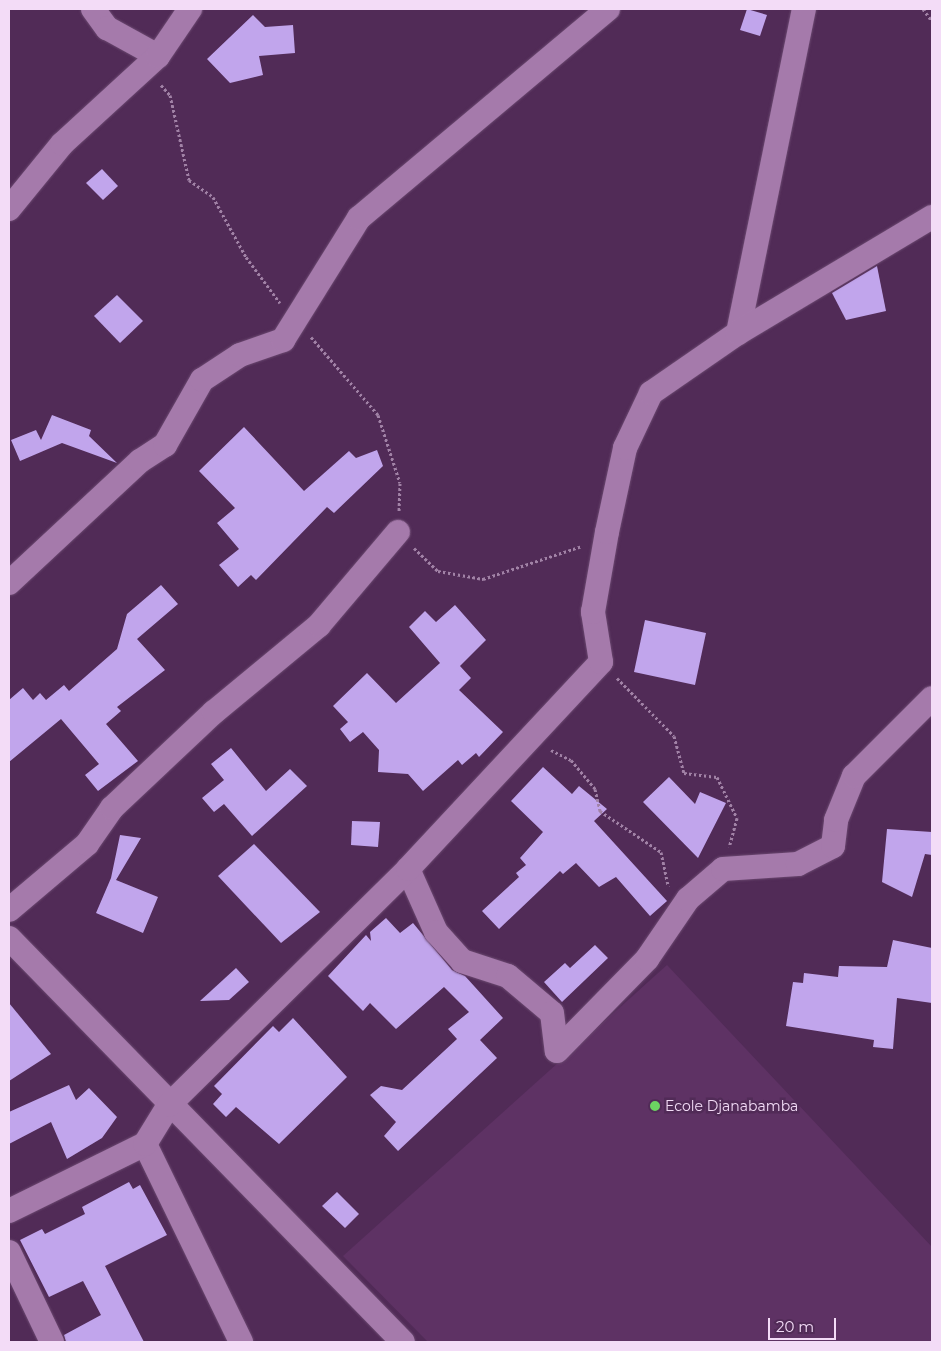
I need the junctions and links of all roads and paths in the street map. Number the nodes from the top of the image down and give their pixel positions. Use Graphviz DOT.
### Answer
graph roads {
  1 [pos="93,9"];
  2 [pos="190,9"];
  3 [pos="608,9"];
  4 [pos="804,9"];
  5 [pos="922,9"];
  6 [pos="932,21"];
  7 [pos="152,61"];
  8 [pos="9,208"];
  9 [pos="932,217"];
  10 [pos="296,320"];
  11 [pos="738,333"];
  12 [pos="398,532"];
  13 [pos="606,538"];
  14 [pos="9,583"];
  15 [pos="601,662"];
  16 [pos="932,698"];
  17 [pos="531,734"];
  18 [pos="408,869"];
  19 [pos="723,869"];
  20 [pos="9,910"];
  21 [pos="674,919"];
  22 [pos="9,938"];
  23 [pos="169,1104"];
  24 [pos="145,1144"];
  25 [pos="9,1211"];
  26 [pos="9,1252"];
  27 [pos="52,1342"];
  28 [pos="242,1342"];
  29 [pos="403,1342"];
  1 -- 7 [label="street"];
  2 -- 7 [label="street"];
  3 -- 10 [label="street"];
  4 -- 11 [label="street"];
  5 -- 6 [label="path"];
  7 -- 8 [label="street"];
  7 -- 10 [label="path"];
  9 -- 11 [label="street"];
  10 -- 12 [label="path"];
  10 -- 14 [label="street"];
  11 -- 13 [label="street"];
  12 -- 13 [label="path"];
  12 -- 20 [label="street"];
  13 -- 15 [label="street"];
  15 -- 17 [label="street"];
  15 -- 19 [label="path"];
  16 -- 19 [label="street"];
  17 -- 18 [label="street"];
  17 -- 21 [label="path"];
  18 -- 21 [label="street"];
  18 -- 23 [label="street"];
  19 -- 21 [label="street"];
  22 -- 23 [label="street"];
  23 -- 24 [label="street"];
  23 -- 29 [label="street"];
  24 -- 25 [label="street"];
  24 -- 28 [label="street"];
  26 -- 27 [label="street"];
}
